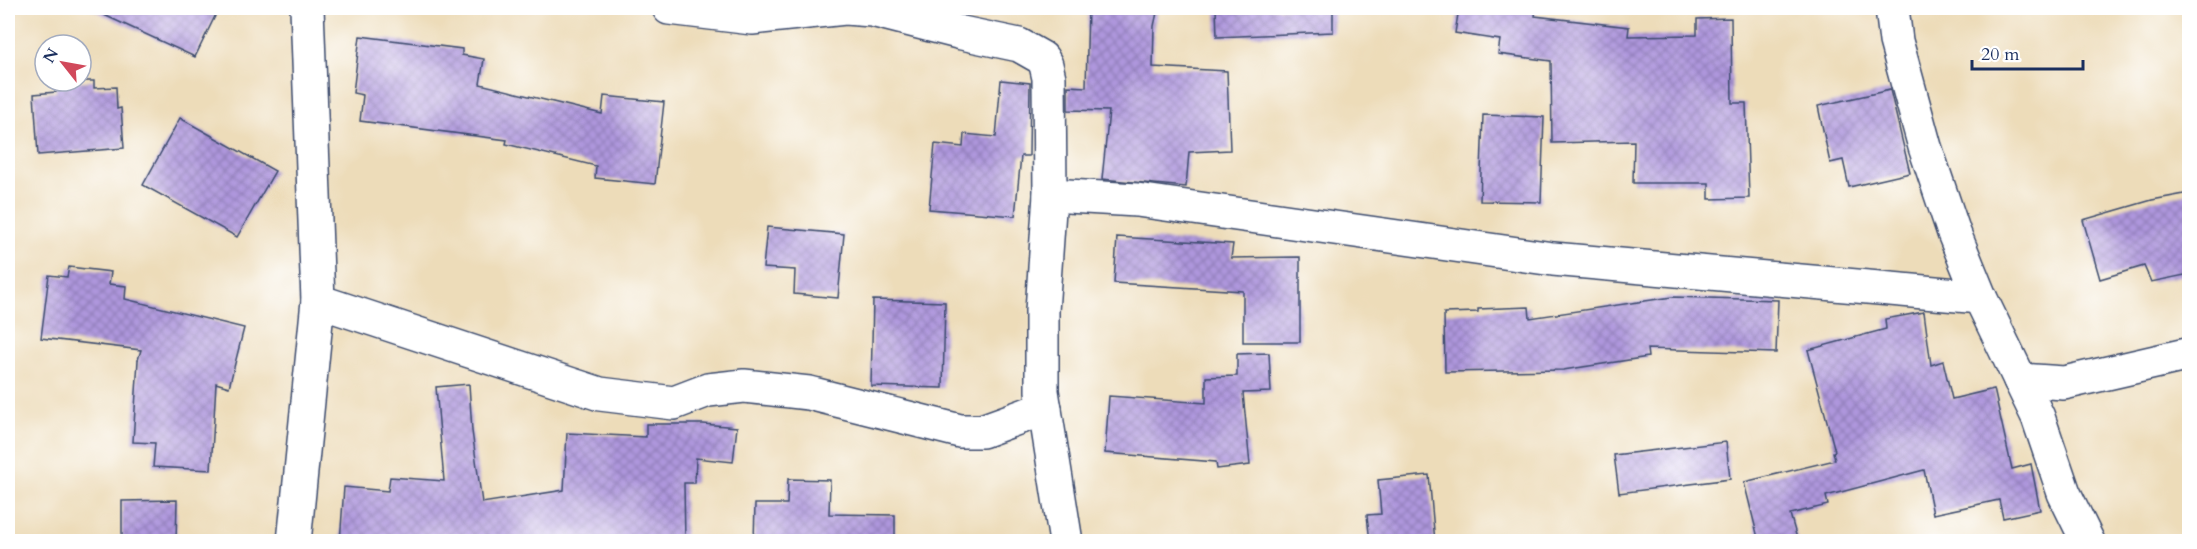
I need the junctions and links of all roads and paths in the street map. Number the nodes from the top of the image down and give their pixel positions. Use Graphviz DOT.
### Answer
graph roads {
  1 [pos="307,8"];
  2 [pos="669,8"];
  3 [pos="1892,8"];
  4 [pos="1050,195"];
  5 [pos="1980,297"];
  6 [pos="318,301"];
  7 [pos="2190,354"];
  8 [pos="2020,380"];
  9 [pos="2064,383"];
  10 [pos="1045,408"];
  11 [pos="2038,417"];
  12 [pos="294,542"];
  13 [pos="1066,542"];
  14 [pos="2088,542"];
  1 -- 6 [label="street"];
  2 -- 4 [label="street"];
  3 -- 5 [label="street"];
  4 -- 5 [label="street"];
  4 -- 10 [label="street"];
  5 -- 8 [label="street"];
  6 -- 10 [label="street"];
  6 -- 12 [label="street"];
  7 -- 9 [label="street"];
  8 -- 9 [label="street"];
  8 -- 11 [label="street"];
  9 -- 11 [label="street"];
  10 -- 13 [label="street"];
  11 -- 14 [label="street"];
}
